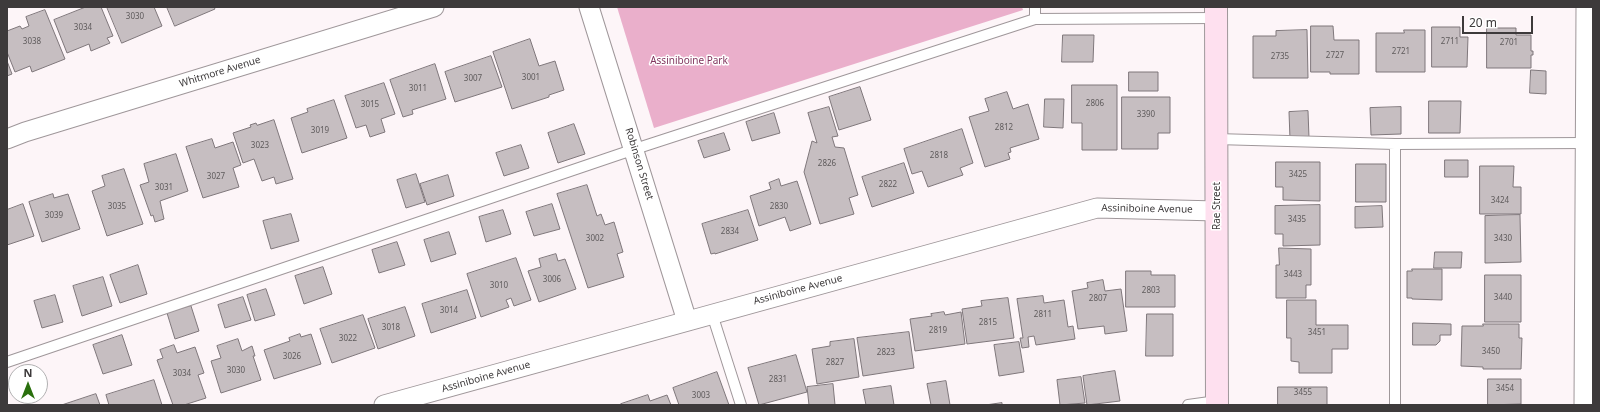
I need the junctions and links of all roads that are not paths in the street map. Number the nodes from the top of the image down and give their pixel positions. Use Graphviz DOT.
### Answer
graph roads {
  1 [pos="434,7"];
  2 [pos="589,7"];
  3 [pos="1036,7"];
  4 [pos="1586,7"];
  5 [pos="1216,12"];
  6 [pos="1035,19"];
  7 [pos="7,139"];
  8 [pos="1216,139"];
  9 [pos="1584,143"];
  10 [pos="1395,144"];
  11 [pos="635,149"];
  12 [pos="1217,211"];
  13 [pos="712,314"];
  14 [pos="687,320"];
  15 [pos="7,362"];
  16 [pos="1217,403"];
  17 [pos="384,405"];
  18 [pos="740,405"];
  19 [pos="1188,405"];
  20 [pos="1395,405"];
  21 [pos="1584,405"];
  1 -- 7 [label="street, Whitmore Avenue"];
  2 -- 11 [label="street, Robinson Street"];
  3 -- 6 [label="lane"];
  4 -- 9 [label="street"];
  5 -- 6 [label="lane"];
  5 -- 8 [label="street, Rae Street"];
  6 -- 11 [label="lane"];
  8 -- 10 [label="lane"];
  8 -- 12 [label="street, Rae Street"];
  9 -- 10 [label="lane"];
  9 -- 21 [label="street"];
  10 -- 20 [label="lane"];
  11 -- 14 [label="street, Robinson Street"];
  11 -- 15 [label="lane"];
  12 -- 13 [label="street, Assiniboine Avenue"];
  12 -- 16 [label="street, Rae Street"];
  13 -- 14 [label="street, Assiniboine Avenue"];
  13 -- 18 [label="lane"];
  14 -- 17 [label="street, Assiniboine Avenue"];
  16 -- 19 [label="lane"];
}
